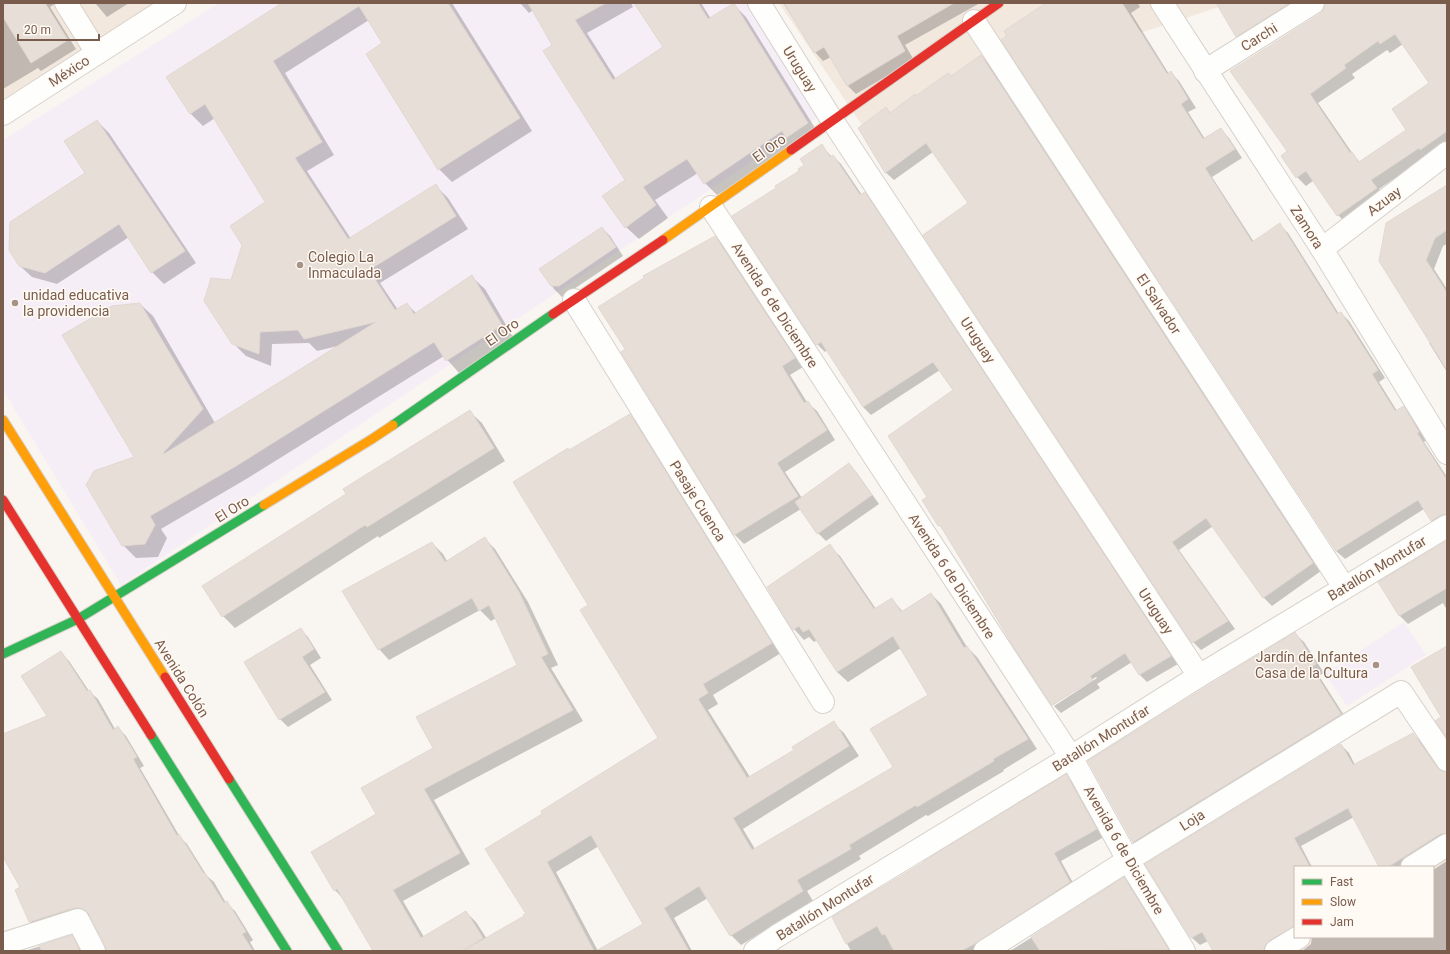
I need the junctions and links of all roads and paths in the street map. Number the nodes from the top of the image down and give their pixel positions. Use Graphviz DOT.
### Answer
graph roads {
  1 [pos="66,3"];
  2 [pos="175,3"];
  3 [pos="758,3"];
  4 [pos="999,3"];
  5 [pos="1162,3"];
  6 [pos="1313,3"];
  7 [pos="974,21"];
  8 [pos="98,53"];
  9 [pos="1205,71"];
  10 [pos="3,114"];
  11 [pos="832,120"];
  12 [pos="1447,153"];
  13 [pos="711,207"];
  14 [pos="1322,249"];
  15 [pos="574,300"];
  16 [pos="3,420"];
  17 [pos="1447,453"];
  18 [pos="3,500"];
  19 [pos="1447,526"];
  20 [pos="1344,587"];
  21 [pos="115,597"];
  22 [pos="78,619"];
  23 [pos="3,654"];
  24 [pos="1199,676"];
  25 [pos="823,702"];
  26 [pos="1071,757"];
  27 [pos="1447,760"];
  28 [pos="1447,845"];
  29 [pos="1128,860"];
  30 [pos="1414,866"];
  31 [pos="1297,938"];
  32 [pos="3,944"];
  33 [pos="782,944"];
  34 [pos="94,951"];
  35 [pos="287,951"];
  36 [pos="338,951"];
  37 [pos="756,951"];
  38 [pos="985,951"];
  39 [pos="1184,951"];
  40 [pos="1276,951"];
  1 -- 8 [label="street"];
  2 -- 8 [label="street, México"];
  3 -- 11 [label="street, Uruguay"];
  4 -- 7 [label="street, El Oro"];
  5 -- 9 [label="street, Zamora"];
  6 -- 9 [label="street, Carchi"];
  7 -- 11 [label="street, El Oro"];
  7 -- 20 [label="street, El Salvador"];
  8 -- 10 [label="street, México"];
  9 -- 14 [label="street, Zamora"];
  11 -- 13 [label="street, El Oro"];
  11 -- 24 [label="street, Uruguay"];
  12 -- 14 [label="street, Azuay"];
  13 -- 15 [label="street, El Oro"];
  13 -- 26 [label="street, Avenida 6 de Diciembre"];
  14 -- 17 [label="street, Zamora"];
  15 -- 21 [label="street, El Oro"];
  15 -- 25 [label="street, Pasaje Cuenca"];
  16 -- 21 [label="street, Avenida Colón"];
  18 -- 22 [label="street"];
  19 -- 20 [label="street, Batallón Montufar"];
  20 -- 24 [label="street, Batallón Montufar"];
  21 -- 22 [label="street, El Oro"];
  21 -- 36 [label="street, Avenida Colón"];
  22 -- 23 [label="street, El Oro"];
  22 -- 35 [label="street"];
  24 -- 26 [label="street, Batallón Montufar"];
  26 -- 29 [label="street, Avenida 6 de Diciembre"];
  26 -- 33 [label="street, Batallón Montufar"];
  27 -- 29 [label="street, Loja"];
  28 -- 30 [label="street"];
  29 -- 38 [label="street, Loja"];
  29 -- 39 [label="street, Avenida 6 de Diciembre"];
  31 -- 40 [label="street"];
  32 -- 34 [label="street"];
  33 -- 37 [label="street, Batallón Montufar"];
}
